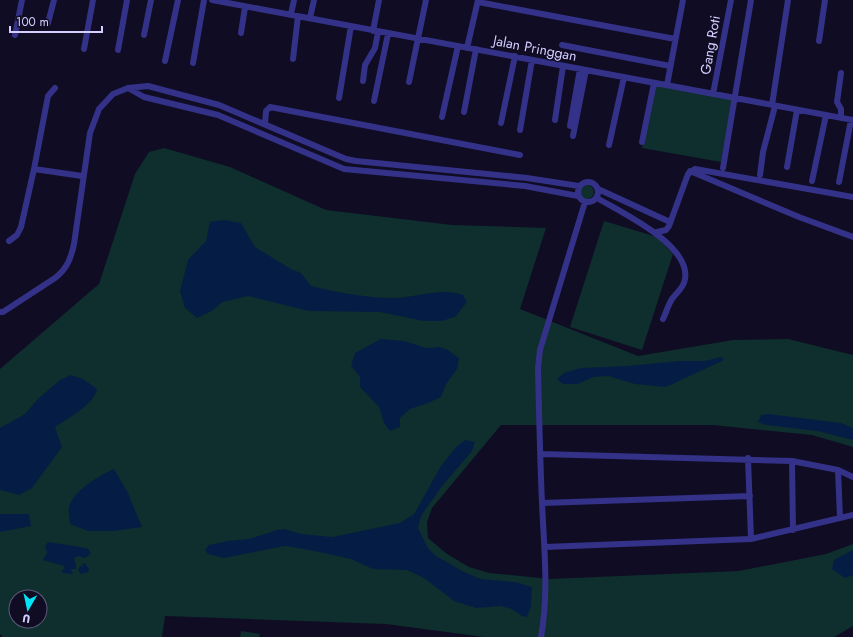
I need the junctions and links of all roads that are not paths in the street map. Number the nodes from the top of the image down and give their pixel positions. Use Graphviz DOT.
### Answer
graph roads {
  1 [pos="22,0"];
  2 [pos="54,0"];
  3 [pos="93,0"];
  4 [pos="127,0"];
  5 [pos="151,0"];
  6 [pos="178,0"];
  7 [pos="204,0"];
  8 [pos="212,0"];
  9 [pos="294,0"];
  10 [pos="314,0"];
  11 [pos="379,0"];
  12 [pos="426,0"];
  13 [pos="683,0"];
  14 [pos="731,0"];
  15 [pos="751,0"];
  16 [pos="788,0"];
  17 [pos="825,0"];
  18 [pos="478,1"];
  19 [pos="243,4"];
  20 [pos="291,14"];
  21 [pos="298,16"];
  22 [pos="310,18"];
  23 [pos="48,23"];
  24 [pos="351,26"];
  25 [pos="376,31"];
  26 [pos="241,34"];
  27 [pos="388,34"];
  28 [pos="15,35"];
  29 [pos="144,35"];
  30 [pos="675,38"];
  31 [pos="418,39"];
  32 [pos="819,41"];
  33 [pos="562,45"];
  34 [pos="458,46"];
  35 [pos="467,48"];
  36 [pos="476,49"];
  37 [pos="84,50"];
  38 [pos="118,50"];
  39 [pos="515,56"];
  40 [pos="292,59"];
  41 [pos="532,60"];
  42 [pos="165,61"];
  43 [pos="192,63"];
  44 [pos="563,66"];
  45 [pos="670,66"];
  46 [pos="583,70"];
  47 [pos="841,73"];
  48 [pos="624,77"];
  49 [pos="363,80"];
  50 [pos="409,82"];
  51 [pos="654,83"];
  52 [pos="666,85"];
  53 [pos="55,88"];
  54 [pos="128,88"];
  55 [pos="714,94"];
  56 [pos="339,98"];
  57 [pos="734,98"];
  58 [pos="374,101"];
  59 [pos="773,105"];
  60 [pos="797,110"];
  61 [pos="464,112"];
  62 [pos="826,115"];
  63 [pos="442,117"];
  64 [pos="841,118"];
  65 [pos="555,120"];
  66 [pos="852,120"];
  67 [pos="501,123"];
  68 [pos="265,124"];
  69 [pos="570,126"];
  70 [pos="520,130"];
  71 [pos="573,136"];
  72 [pos="299,138"];
  73 [pos="642,142"];
  74 [pos="610,145"];
  75 [pos="294,146"];
  76 [pos="520,154"];
  77 [pos="787,167"];
  78 [pos="723,168"];
  79 [pos="34,169"];
  80 [pos="438,169"];
  81 [pos="690,171"];
  82 [pos="760,175"];
  83 [pos="82,176"];
  84 [pos="437,178"];
  85 [pos="812,181"];
  86 [pos="839,182"];
  87 [pos="579,186"];
  88 [pos="598,189"];
  89 [pos="578,196"];
  90 [pos="853,197"];
  91 [pos="597,198"];
  92 [pos="585,202"];
  93 [pos="670,222"];
  94 [pos="657,232"];
  95 [pos="853,236"];
  96 [pos="9,241"];
  97 [pos="0,312"];
  98 [pos="663,319"];
  99 [pos="541,454"];
  100 [pos="748,458"];
  101 [pos="792,460"];
  102 [pos="838,470"];
  103 [pos="853,477"];
  104 [pos="750,496"];
  105 [pos="542,503"];
  106 [pos="853,515"];
  107 [pos="840,518"];
  108 [pos="793,530"];
  109 [pos="751,539"];
  110 [pos="546,547"];
  111 [pos="541,637"];
  1 -- 28 [label="street"];
  2 -- 23 [label="street"];
  3 -- 37 [label="street"];
  4 -- 38 [label="street"];
  5 -- 29 [label="street"];
  6 -- 42 [label="street"];
  7 -- 43 [label="street"];
  8 -- 19 [label="street, Jalan Pringgan"];
  9 -- 20 [label="street"];
  10 -- 22 [label="street"];
  11 -- 25 [label="street"];
  12 -- 31 [label="street"];
  13 -- 30 [label="street"];
  14 -- 55 [label="street, Gang Roti"];
  15 -- 57 [label="street"];
  16 -- 59 [label="street"];
  17 -- 32 [label="street"];
  18 -- 30 [label="street"];
  18 -- 35 [label="street"];
  19 -- 20 [label="street, Jalan Pringgan"];
  19 -- 26 [label="street"];
  20 -- 21 [label="street, Jalan Pringgan"];
  21 -- 22 [label="street, Jalan Pringgan"];
  21 -- 40 [label="street"];
  22 -- 24 [label="street, Jalan Pringgan"];
  24 -- 25 [label="street, Jalan Pringgan"];
  24 -- 56 [label="street"];
  25 -- 27 [label="street, Jalan Pringgan"];
  25 -- 49 [label="street"];
  27 -- 31 [label="street, Jalan Pringgan"];
  27 -- 58 [label="street"];
  30 -- 45 [label="street"];
  31 -- 34 [label="street, Jalan Pringgan"];
  31 -- 50 [label="street"];
  33 -- 45 [label="street"];
  34 -- 35 [label="street, Jalan Pringgan"];
  34 -- 63 [label="street"];
  35 -- 36 [label="street, Jalan Pringgan"];
  36 -- 39 [label="street, Jalan Pringgan"];
  36 -- 61 [label="street"];
  39 -- 41 [label="street, Jalan Pringgan"];
  39 -- 67 [label="street"];
  41 -- 44 [label="street, Jalan Pringgan"];
  41 -- 70 [label="street"];
  44 -- 46 [label="street, Jalan Pringgan"];
  44 -- 65 [label="street"];
  45 -- 52 [label="street"];
  46 -- 48 [label="street, Jalan Pringgan"];
  46 -- 69 [label="street"];
  46 -- 71 [label="street"];
  47 -- 64 [label="street"];
  48 -- 51 [label="street, Jalan Pringgan"];
  48 -- 74 [label="street"];
  51 -- 52 [label="street, Jalan Pringgan"];
  51 -- 73 [label="street"];
  52 -- 55 [label="street, Jalan Pringgan"];
  53 -- 79 [label="street"];
  54 -- 68 [label="street"];
  54 -- 75 [label="street"];
  54 -- 83 [label="street"];
  55 -- 57 [label="street, Jalan Pringgan"];
  57 -- 59 [label="street, Jalan Pringgan"];
  57 -- 78 [label="street"];
  59 -- 60 [label="street, Jalan Pringgan"];
  59 -- 82 [label="street"];
  60 -- 62 [label="street, Jalan Pringgan"];
  60 -- 77 [label="street"];
  62 -- 64 [label="street, Jalan Pringgan"];
  62 -- 85 [label="street"];
  64 -- 66 [label="street, Jalan Pringgan"];
  66 -- 86 [label="street"];
  68 -- 72 [label="street"];
  68 -- 76 [label="street"];
  72 -- 75 [label="street"];
  72 -- 80 [label="street"];
  75 -- 84 [label="street"];
  79 -- 83 [label="street"];
  79 -- 96 [label="street"];
  80 -- 84 [label="street"];
  80 -- 87 [label="street"];
  81 -- 90 [label="street"];
  81 -- 93 [label="street"];
  81 -- 95 [label="street"];
  83 -- 97 [label="street"];
  84 -- 89 [label="street"];
  87 -- 88 [label="street"];
  87 -- 89 [label="street"];
  88 -- 91 [label="street"];
  88 -- 93 [label="street"];
  89 -- 92 [label="street"];
  91 -- 92 [label="street"];
  91 -- 94 [label="street"];
  92 -- 99 [label="street"];
  93 -- 94 [label="street"];
  94 -- 98 [label="street"];
  99 -- 100 [label="street"];
  99 -- 105 [label="street"];
  100 -- 101 [label="street"];
  100 -- 104 [label="street"];
  101 -- 102 [label="street"];
  101 -- 108 [label="street"];
  102 -- 103 [label="street"];
  102 -- 107 [label="street"];
  104 -- 105 [label="street"];
  104 -- 109 [label="street"];
  105 -- 110 [label="street"];
  106 -- 107 [label="street"];
  107 -- 108 [label="street"];
  108 -- 109 [label="street"];
  109 -- 110 [label="street"];
  110 -- 111 [label="street"];
}
